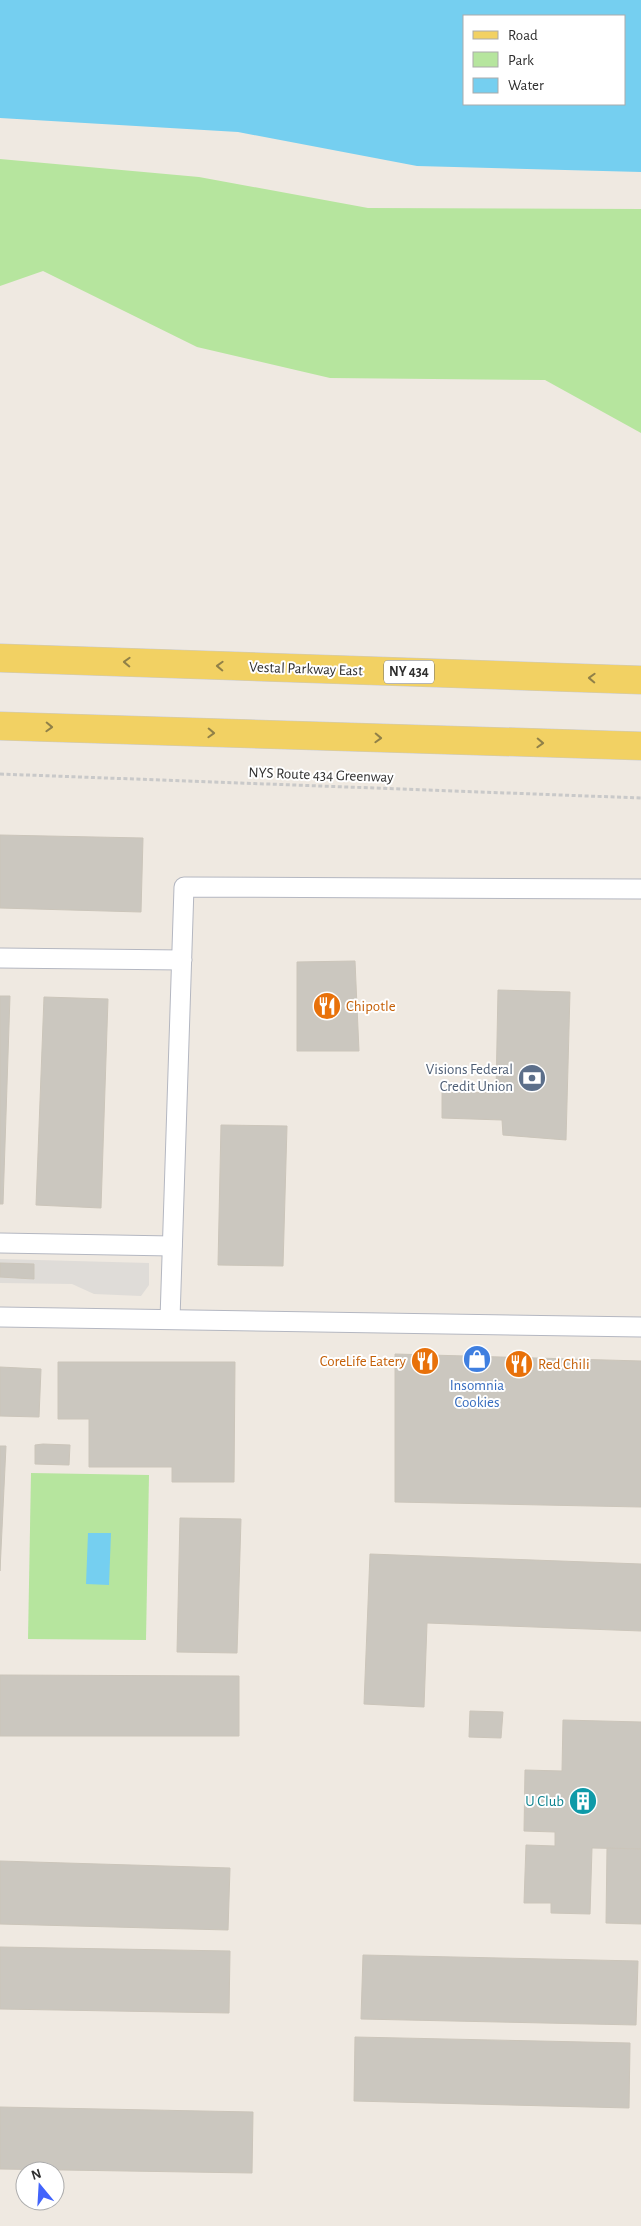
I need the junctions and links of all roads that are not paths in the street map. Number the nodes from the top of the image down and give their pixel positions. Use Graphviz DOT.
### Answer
graph roads {
  1 [pos="0,658"];
  2 [pos="641,680"];
  3 [pos="0,726"];
  4 [pos="641,746"];
  5 [pos="641,889"];
  6 [pos="0,958"];
  7 [pos="182,960"];
  8 [pos="0,1243"];
  9 [pos="172,1246"];
  10 [pos="0,1317"];
  11 [pos="170,1319"];
  12 [pos="641,1327"];
  2 -- 1 [label="main road, Vestal Parkway East / NY 434, one-way"];
  3 -- 4 [label="main road, one-way"];
  5 -- 7 [label="lane"];
  6 -- 7 [label="lane"];
  7 -- 9 [label="lane"];
  8 -- 9 [label="lane"];
  9 -- 11 [label="lane"];
  10 -- 11 [label="lane"];
  11 -- 12 [label="lane"];
}
